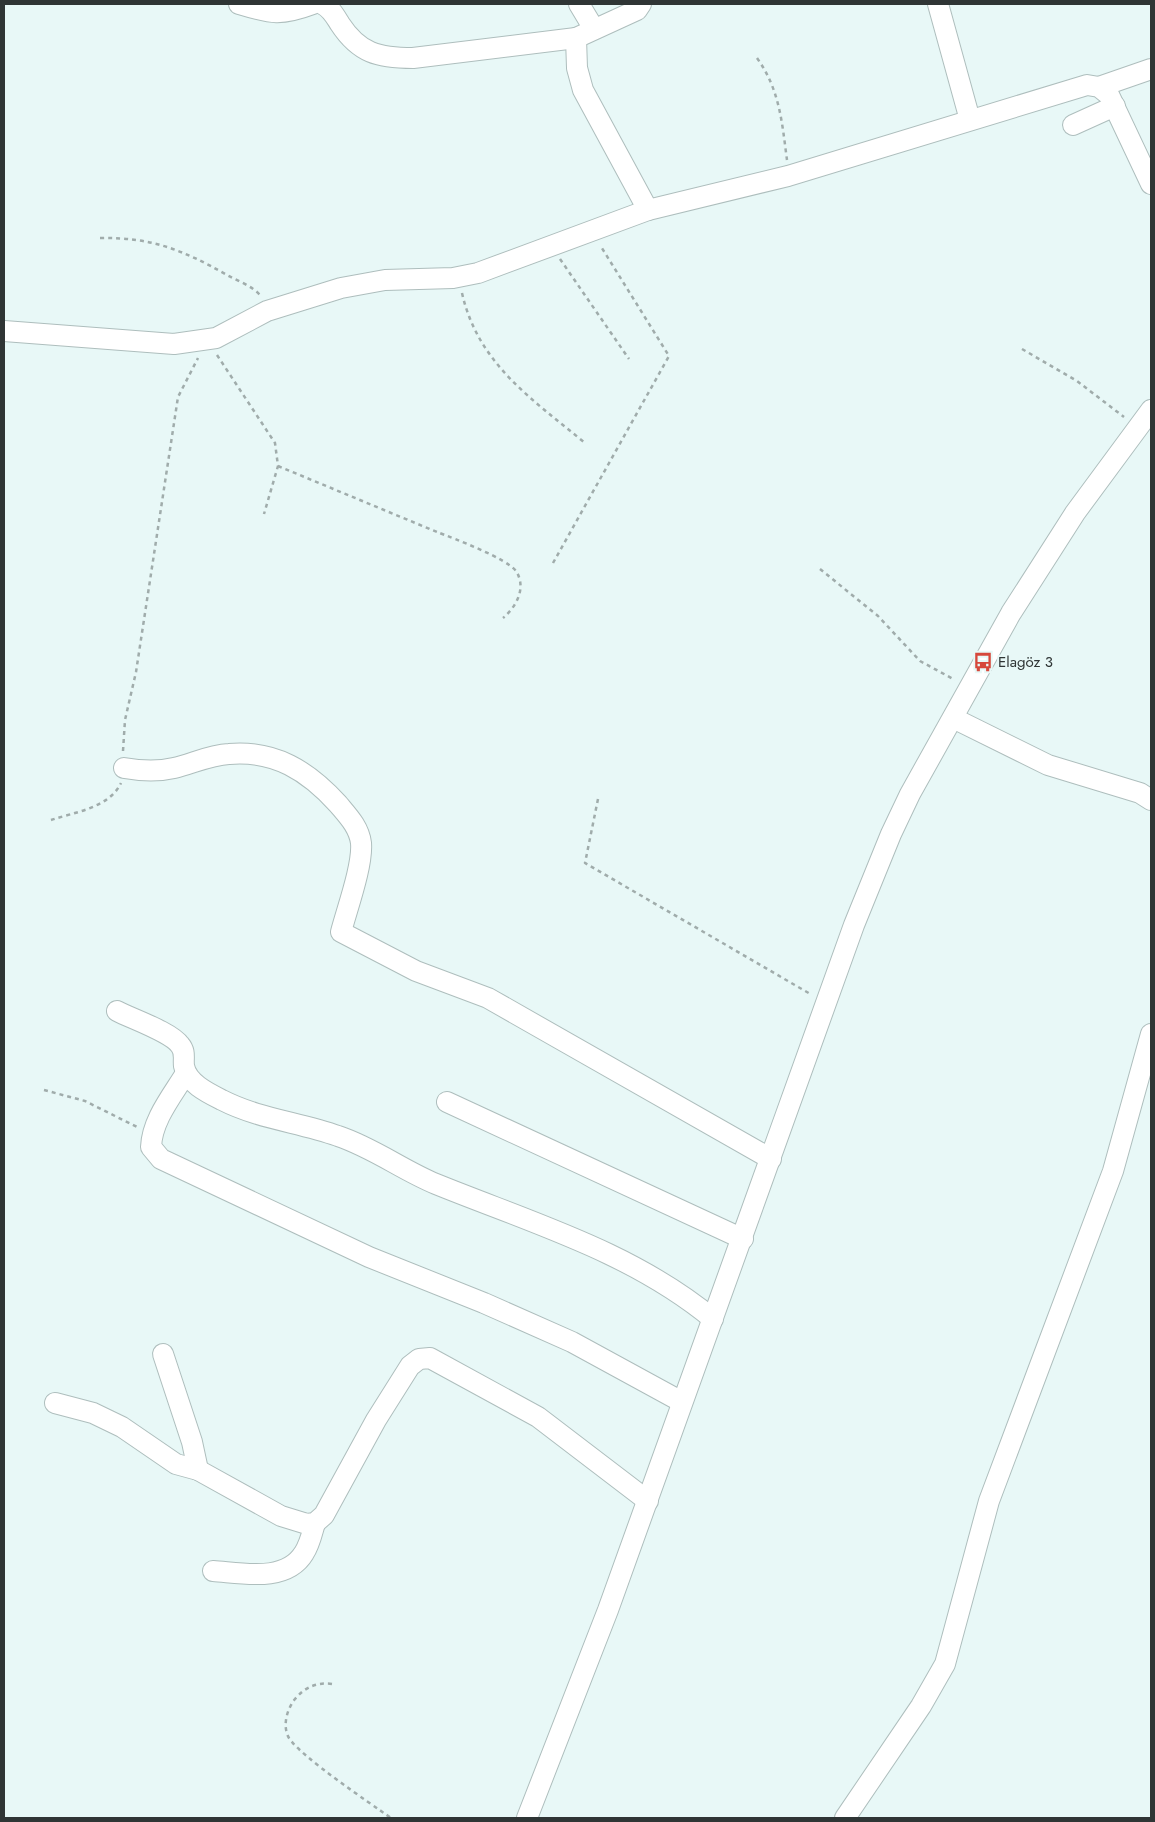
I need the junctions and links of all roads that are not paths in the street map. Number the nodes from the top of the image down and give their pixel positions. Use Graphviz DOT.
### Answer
graph roads {
  1 [pos="239,4"];
  2 [pos="313,4"];
  3 [pos="322,4"];
  4 [pos="579,4"];
  5 [pos="938,4"];
  6 [pos="645,6"];
  7 [pos="594,29"];
  8 [pos="576,38"];
  9 [pos="1151,69"];
  10 [pos="1099,87"];
  11 [pos="1115,106"];
  12 [pos="970,120"];
  13 [pos="1073,125"];
  14 [pos="1151,184"];
  15 [pos="648,210"];
  16 [pos="4,331"];
  17 [pos="1151,410"];
  18 [pos="953,718"];
  19 [pos="124,768"];
  20 [pos="1151,800"];
  21 [pos="117,1011"];
  22 [pos="1151,1034"];
  23 [pos="186,1073"];
  24 [pos="447,1102"];
  25 [pos="771,1159"];
  26 [pos="743,1239"];
  27 [pos="713,1319"];
  28 [pos="163,1354"];
  29 [pos="682,1402"];
  30 [pos="55,1403"];
  31 [pos="198,1470"];
  32 [pos="648,1501"];
  33 [pos="315,1523"];
  34 [pos="213,1571"];
  35 [pos="527,1818"];
  36 [pos="845,1818"];
  1 -- 2 [label="street"];
  3 -- 8 [label="street"];
  4 -- 7 [label="street"];
  5 -- 12 [label="street"];
  6 -- 7 [label="street"];
  7 -- 8 [label="street"];
  8 -- 15 [label="street"];
  9 -- 10 [label="street"];
  10 -- 11 [label="street"];
  10 -- 12 [label="street"];
  11 -- 13 [label="street"];
  11 -- 14 [label="street"];
  12 -- 15 [label="street"];
  15 -- 16 [label="street"];
  17 -- 18 [label="street"];
  18 -- 20 [label="street"];
  18 -- 25 [label="street"];
  19 -- 25 [label="street"];
  21 -- 23 [label="street"];
  22 -- 36 [label="street"];
  23 -- 27 [label="street"];
  23 -- 29 [label="street"];
  24 -- 26 [label="street"];
  25 -- 26 [label="street"];
  26 -- 27 [label="street"];
  27 -- 29 [label="street"];
  28 -- 31 [label="street"];
  29 -- 32 [label="street"];
  30 -- 31 [label="street"];
  31 -- 33 [label="street"];
  32 -- 33 [label="street"];
  32 -- 35 [label="street"];
  33 -- 34 [label="street"];
}
